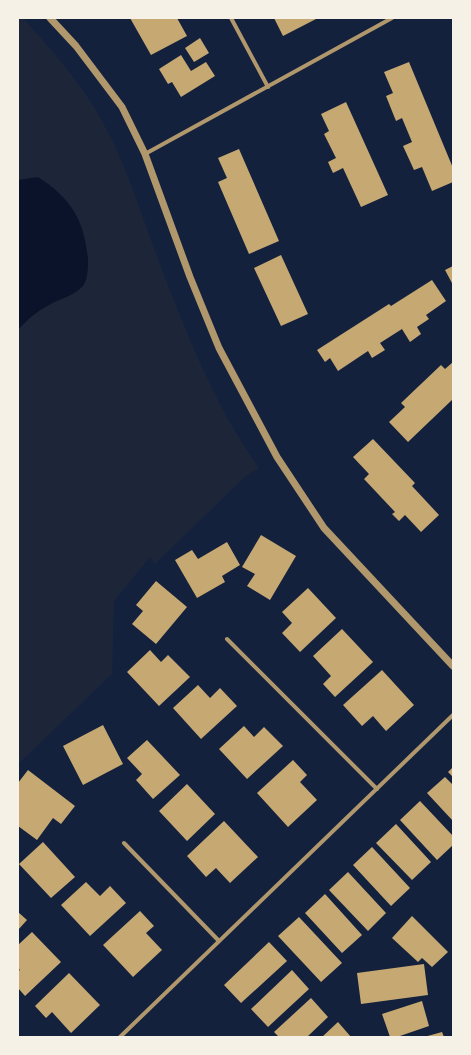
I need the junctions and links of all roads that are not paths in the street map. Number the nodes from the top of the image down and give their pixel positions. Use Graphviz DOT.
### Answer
graph roads {
  1 [pos="50,18"];
  2 [pos="231,18"];
  3 [pos="392,18"];
  4 [pos="268,87"];
  5 [pos="145,154"];
  6 [pos="227,639"];
  7 [pos="453,666"];
  8 [pos="453,715"];
  9 [pos="377,789"];
  10 [pos="124,843"];
  11 [pos="219,941"];
  12 [pos="120,1037"];
  1 -- 5 [label="street"];
  2 -- 4 [label="street"];
  3 -- 4 [label="street"];
  4 -- 5 [label="street"];
  5 -- 7 [label="street"];
  6 -- 9 [label="street"];
  8 -- 9 [label="street"];
  9 -- 11 [label="street"];
  10 -- 11 [label="street"];
  11 -- 12 [label="street"];
}
